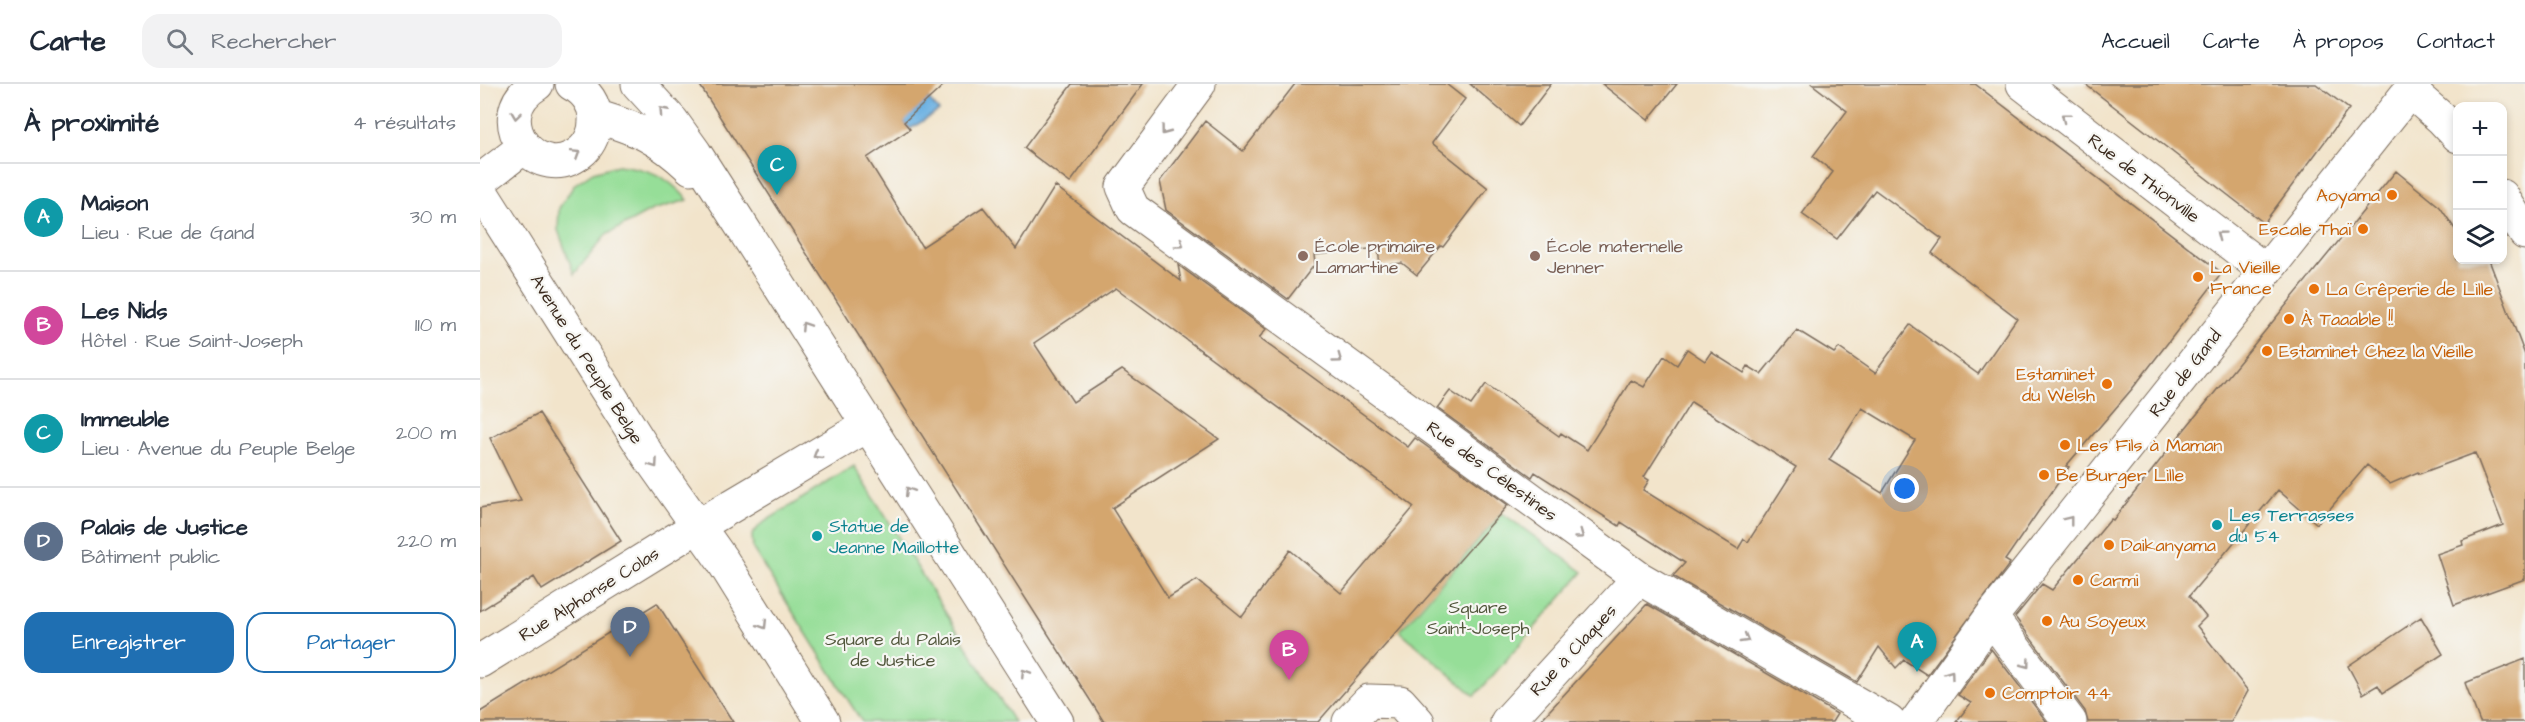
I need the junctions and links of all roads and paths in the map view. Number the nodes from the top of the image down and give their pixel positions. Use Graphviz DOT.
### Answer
graph roads {
  1 [pos="572,84"];
  2 [pos="638,84"];
  3 [pos="1199,84"];
  4 [pos="2023,84"];
  5 [pos="533,85"];
  6 [pos="2413,87"];
  7 [pos="598,103"];
  8 [pos="2453,132"];
  9 [pos="524,147"];
  10 [pos="480,181"];
  11 [pos="480,190"];
  12 [pos="2507,204"];
  13 [pos="729,208"];
  14 [pos="2525,233"];
  15 [pos="2266,271"];
  16 [pos="868,425"];
  17 [pos="698,526"];
  18 [pos="1639,578"];
  19 [pos="1991,617"];
  20 [pos="480,661"];
  21 [pos="1359,712"];
  22 [pos="823,722"];
  23 [pos="1057,722"];
  24 [pos="1418,722"];
  25 [pos="1507,722"];
  26 [pos="1889,722"];
  27 [pos="1916,722"];
  28 [pos="2070,722"];
  1 -- 7 [label="street"];
  13 -- 2 [label="street, one-way"];
  3 -- 18 [label="street, Rue des Célestines, one-way"];
  15 -- 4 [label="street, Rue de Thionville, one-way"];
  5 -- 9 [label="street, one-way"];
  6 -- 8 [label="street"];
  6 -- 15 [label="street, Rue de Gand"];
  9 -- 7 [label="street, one-way"];
  7 -- 13 [label="street"];
  9 -- 10 [label="street"];
  11 -- 17 [label="street, Avenue du Peuple Belge, one-way"];
  12 -- 14 [label="street"];
  16 -- 13 [label="street, one-way"];
  19 -- 15 [label="street, Rue de Gand, one-way"];
  16 -- 17 [label="street, one-way"];
  23 -- 16 [label="street, one-way"];
  17 -- 20 [label="street, Rue Alphonse Colas"];
  17 -- 22 [label="street, Avenue du Peuple Belge, one-way"];
  18 -- 25 [label="street, Rue à Claques"];
  18 -- 26 [label="street, Rue des Célestines, one-way"];
  27 -- 19 [label="street, Rue de Gand, one-way"];
  19 -- 28 [label="street, one-way"];
  21 -- 24 [label="street"];
}
